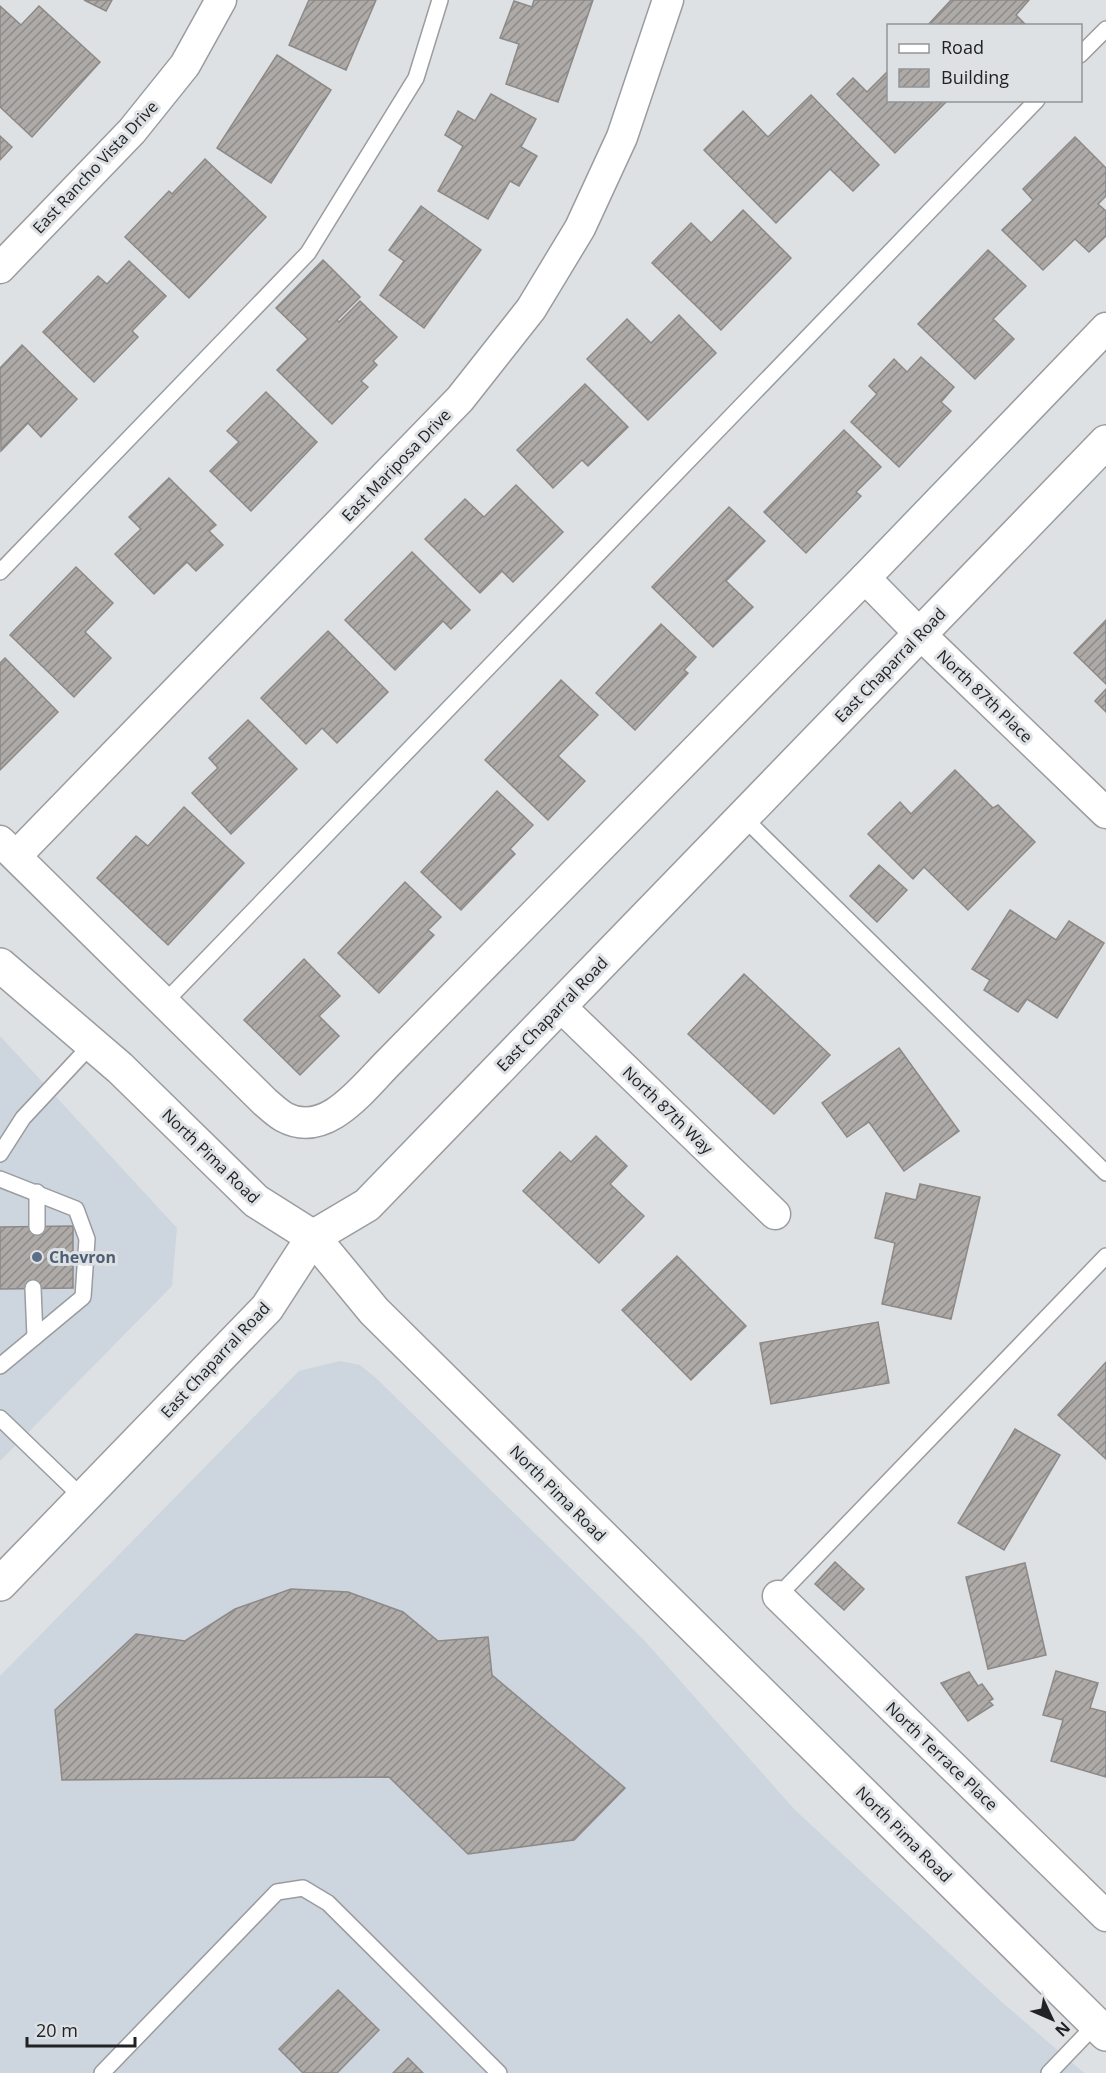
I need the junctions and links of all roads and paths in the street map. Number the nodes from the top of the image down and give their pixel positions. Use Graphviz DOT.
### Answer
graph roads {
  1 [pos="221,0"];
  2 [pos="440,0"];
  3 [pos="668,0"];
  4 [pos="1106,29"];
  5 [pos="1082,53"];
  6 [pos="1035,102"];
  7 [pos="0,268"];
  8 [pos="1106,328"];
  9 [pos="1105,445"];
  10 [pos="0,572"];
  11 [pos="865,578"];
  12 [pos="920,634"];
  13 [pos="1106,813"];
  14 [pos="743,817"];
  15 [pos="8,848"];
  16 [pos="0,965"];
  17 [pos="164,1003"];
  18 [pos="560,1006"];
  19 [pos="92,1044"];
  20 [pos="0,1154"];
  21 [pos="1106,1173"];
  22 [pos="0,1179"];
  23 [pos="37,1192"];
  24 [pos="775,1214"];
  25 [pos="37,1227"];
  26 [pos="313,1237"];
  27 [pos="1106,1256"];
  28 [pos="33,1288"];
  29 [pos="35,1337"];
  30 [pos="0,1366"];
  31 [pos="0,1418"];
  32 [pos="83,1498"];
  33 [pos="0,1584"];
  34 [pos="778,1596"];
  35 [pos="1106,1916"];
  36 [pos="1101,2029"];
  37 [pos="102,2073"];
  38 [pos="499,2073"];
  39 [pos="1049,2073"];
  1 -- 7 [label="street, East Rancho Vista Drive"];
  2 -- 10 [label="lane"];
  3 -- 15 [label="street, East Mariposa Drive"];
  4 -- 5 [label="lane"];
  6 -- 17 [label="lane"];
  8 -- 11 [label="street"];
  9 -- 12 [label="main road, East Chaparral Road"];
  11 -- 12 [label="street, North 87th Place"];
  11 -- 17 [label="street"];
  12 -- 13 [label="street, North 87th Place"];
  12 -- 14 [label="main road, East Chaparral Road"];
  14 -- 18 [label="main road, East Chaparral Road"];
  14 -- 21 [label="lane"];
  15 -- 17 [label="street"];
  16 -- 19 [label="main road, North Pima Road"];
  18 -- 24 [label="street, North 87th Way"];
  18 -- 26 [label="main road, East Chaparral Road"];
  19 -- 20 [label="lane"];
  19 -- 26 [label="main road, North Pima Road"];
  22 -- 23 [label="lane"];
  23 -- 25 [label="lane"];
  23 -- 29 [label="lane"];
  26 -- 32 [label="main road, East Chaparral Road"];
  26 -- 36 [label="main road, North Pima Road"];
  27 -- 34 [label="lane"];
  28 -- 29 [label="lane"];
  29 -- 30 [label="lane"];
  31 -- 32 [label="lane"];
  32 -- 33 [label="main road, East Chaparral Road"];
  34 -- 35 [label="street, North Terrace Place"];
  36 -- 39 [label="lane"];
  37 -- 38 [label="lane"];
}
